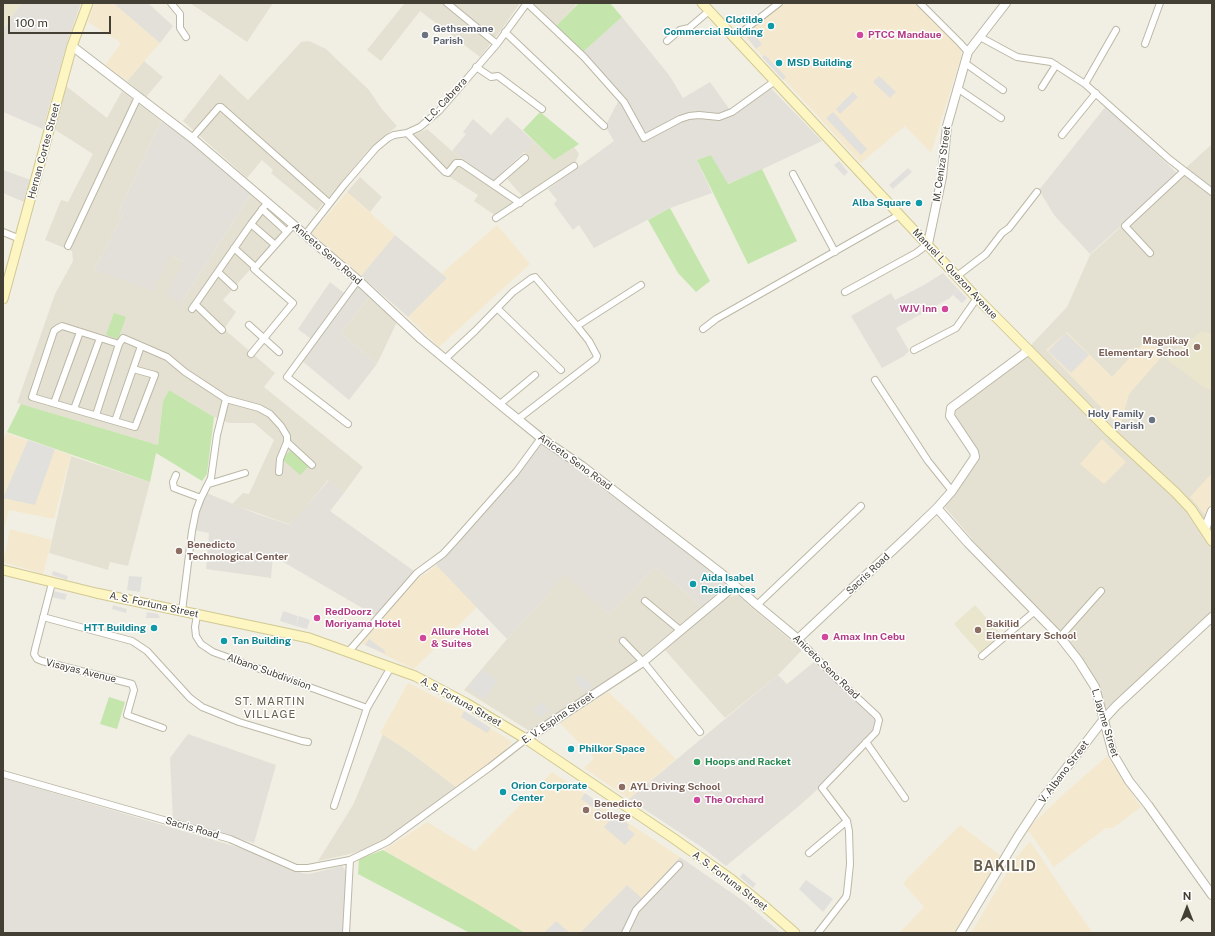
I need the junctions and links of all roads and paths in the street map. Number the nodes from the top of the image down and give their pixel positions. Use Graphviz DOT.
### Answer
graph roads {
  1 [pos="88,3"];
  2 [pos="171,3"];
  3 [pos="447,3"];
  4 [pos="527,3"];
  5 [pos="702,3"];
  6 [pos="779,3"];
  7 [pos="920,3"];
  8 [pos="1006,3"];
  9 [pos="1160,3"];
  10 [pos="710,11"];
  11 [pos="1116,30"];
  12 [pos="505,32"];
  13 [pos="186,37"];
  14 [pos="980,37"];
  15 [pos="734,38"];
  16 [pos="667,41"];
  17 [pos="496,44"];
  18 [pos="1145,44"];
  19 [pos="72,46"];
  20 [pos="968,52"];
  21 [pos="965,63"];
  22 [pos="1056,65"];
  23 [pos="476,68"];
  24 [pos="775,81"];
  25 [pos="1086,84"];
  26 [pos="1042,87"];
  27 [pos="958,88"];
  28 [pos="1002,90"];
  29 [pos="1096,93"];
  30 [pos="138,97"];
  31 [pos="542,109"];
  32 [pos="1001,118"];
  33 [pos="604,126"];
  34 [pos="407,133"];
  35 [pos="1062,135"];
  36 [pos="192,138"];
  37 [pos="525,158"];
  38 [pos="574,166"];
  39 [pos="1184,171"];
  40 [pos="793,174"];
  41 [pos="494,185"];
  42 [pos="1037,192"];
  43 [pos="1212,192"];
  44 [pos="329,203"];
  45 [pos="520,203"];
  46 [pos="265,206"];
  47 [pos="899,214"];
  48 [pos="496,218"];
  49 [pos="251,224"];
  50 [pos="293,224"];
  51 [pos="286,231"];
  52 [pos="3,232"];
  53 [pos="305,235"];
  54 [pos="20,239"];
  55 [pos="274,244"];
  56 [pos="928,244"];
  57 [pos="68,246"];
  58 [pos="234,248"];
  59 [pos="835,252"];
  60 [pos="1150,253"];
  61 [pos="254,266"];
  62 [pos="218,272"];
  63 [pos="957,276"];
  64 [pos="358,280"];
  65 [pos="641,286"];
  66 [pos="234,287"];
  67 [pos="845,292"];
  68 [pos="978,298"];
  69 [pos="3,299"];
  70 [pos="498,309"];
  71 [pos="249,325"];
  72 [pos="577,326"];
  73 [pos="703,329"];
  74 [pos="222,330"];
  75 [pos="80,332"];
  76 [pos="100,338"];
  77 [pos="263,338"];
  78 [pos="119,344"];
  79 [pos="141,346"];
  80 [pos="914,350"];
  81 [pos="1029,350"];
  82 [pos="279,352"];
  83 [pos="251,354"];
  84 [pos="444,359"];
  85 [pos="133,369"];
  86 [pos="561,370"];
  87 [pos="534,375"];
  88 [pos="875,380"];
  89 [pos="226,399"];
  90 [pos="54,403"];
  91 [pos="500,404"];
  92 [pos="74,409"];
  93 [pos="96,415"];
  94 [pos="518,420"];
  95 [pos="115,421"];
  96 [pos="348,424"];
  97 [pos="541,438"];
  98 [pos="287,442"];
  99 [pos="312,465"];
  100 [pos="279,472"];
  101 [pos="245,473"];
  102 [pos="176,475"];
  103 [pos="209,484"];
  104 [pos="952,491"];
  105 [pos="201,498"];
  106 [pos="861,506"];
  107 [pos="937,508"];
  108 [pos="1212,511"];
  109 [pos="1205,529"];
  110 [pos="1212,541"];
  111 [pos="3,570"];
  112 [pos="52,583"];
  113 [pos="734,586"];
  114 [pos="1101,591"];
  115 [pos="645,601"];
  116 [pos="757,606"];
  117 [pos="182,611"];
  118 [pos="1035,611"];
  119 [pos="197,615"];
  120 [pos="43,617"];
  121 [pos="1212,617"];
  122 [pos="680,630"];
  123 [pos="1060,637"];
  124 [pos="798,639"];
  125 [pos="623,641"];
  126 [pos="348,651"];
  127 [pos="982,656"];
  128 [pos="643,662"];
  129 [pos="391,667"];
  130 [pos="367,708"];
  131 [pos="1104,719"];
  132 [pos="163,728"];
  133 [pos="700,732"];
  134 [pos="526,739"];
  135 [pos="308,742"];
  136 [pos="866,742"];
  137 [pos="3,774"];
  138 [pos="905,798"];
  139 [pos="334,806"];
  140 [pos="847,821"];
  141 [pos="378,847"];
  142 [pos="809,853"];
  143 [pos="350,860"];
  144 [pos="679,865"];
  145 [pos="1212,894"];
  146 [pos="346,933"];
  147 [pos="625,933"];
  148 [pos="795,933"];
  149 [pos="818,933"];
  150 [pos="960,933"];
  1 -- 19 [label="main road, Hernan Cortes Street"];
  2 -- 13 [label="street"];
  3 -- 17 [label="street"];
  4 -- 12 [label="street, L.C. Cabrera"];
  4 -- 24 [label="street"];
  5 -- 10 [label="main road, Manuel L. Quezon Avenue"];
  6 -- 15 [label="street"];
  7 -- 20 [label="street"];
  8 -- 14 [label="street, M. Ceniza Street"];
  9 -- 18 [label="street"];
  10 -- 15 [label="main road, Manuel L. Quezon Avenue"];
  10 -- 16 [label="street"];
  11 -- 25 [label="street"];
  12 -- 17 [label="street, L.C. Cabrera"];
  12 -- 33 [label="street"];
  14 -- 20 [label="street, M. Ceniza Street"];
  14 -- 22 [label="street"];
  15 -- 24 [label="main road, Manuel L. Quezon Avenue"];
  17 -- 23 [label="street, L.C. Cabrera"];
  19 -- 30 [label="street, Aniceto Seno Road"];
  19 -- 54 [label="main road, Hernan Cortes Street"];
  20 -- 21 [label="street, M. Ceniza Street"];
  21 -- 27 [label="street, M. Ceniza Street"];
  21 -- 28 [label="street"];
  22 -- 25 [label="street"];
  22 -- 26 [label="street"];
  23 -- 31 [label="street"];
  23 -- 34 [label="street, L.C. Cabrera"];
  24 -- 47 [label="main road, Manuel L. Quezon Avenue"];
  25 -- 29 [label="street"];
  27 -- 32 [label="street"];
  27 -- 56 [label="street, M. Ceniza Street"];
  29 -- 35 [label="street"];
  29 -- 39 [label="street"];
  30 -- 36 [label="street, Aniceto Seno Road"];
  30 -- 57 [label="street"];
  34 -- 41 [label="street"];
  34 -- 44 [label="street, L.C. Cabrera"];
  36 -- 44 [label="street"];
  36 -- 46 [label="street, Aniceto Seno Road"];
  37 -- 41 [label="street"];
  38 -- 45 [label="street"];
  39 -- 43 [label="street"];
  39 -- 60 [label="street"];
  40 -- 59 [label="street"];
  41 -- 45 [label="street"];
  42 -- 63 [label="street"];
  44 -- 53 [label="street, L.C. Cabrera"];
  45 -- 48 [label="street"];
  46 -- 49 [label="street"];
  46 -- 50 [label="street, Aniceto Seno Road"];
  46 -- 51 [label="street"];
  47 -- 56 [label="main road, Manuel L. Quezon Avenue"];
  47 -- 59 [label="street"];
  49 -- 55 [label="street"];
  49 -- 58 [label="street"];
  50 -- 53 [label="street, Aniceto Seno Road"];
  50 -- 77 [label="street"];
  52 -- 54 [label="street"];
  53 -- 64 [label="street, Aniceto Seno Road"];
  54 -- 69 [label="main road, Hernan Cortes Street"];
  56 -- 63 [label="main road, Manuel L. Quezon Avenue"];
  56 -- 67 [label="street"];
  58 -- 61 [label="street"];
  58 -- 62 [label="street"];
  59 -- 73 [label="street"];
  62 -- 66 [label="street"];
  62 -- 74 [label="street"];
  63 -- 68 [label="main road, Manuel L. Quezon Avenue"];
  64 -- 84 [label="street, Aniceto Seno Road"];
  64 -- 96 [label="street"];
  65 -- 72 [label="street"];
  68 -- 80 [label="street"];
  68 -- 81 [label="main road, Manuel L. Quezon Avenue"];
  70 -- 72 [label="street"];
  70 -- 84 [label="street"];
  70 -- 86 [label="street"];
  71 -- 77 [label="street"];
  72 -- 94 [label="street"];
  75 -- 76 [label="street"];
  75 -- 90 [label="street"];
  75 -- 90 [label="street"];
  76 -- 78 [label="street"];
  76 -- 92 [label="street"];
  77 -- 82 [label="street"];
  77 -- 83 [label="street"];
  78 -- 79 [label="street"];
  78 -- 93 [label="street"];
  79 -- 85 [label="street"];
  79 -- 89 [label="street"];
  81 -- 104 [label="street, Sacris Road"];
  81 -- 109 [label="main road, Manuel L. Quezon Avenue"];
  84 -- 91 [label="street, Aniceto Seno Road"];
  85 -- 95 [label="street"];
  85 -- 95 [label="street"];
  87 -- 91 [label="street"];
  88 -- 104 [label="street"];
  89 -- 98 [label="street"];
  89 -- 103 [label="street"];
  90 -- 92 [label="street"];
  91 -- 94 [label="street, Aniceto Seno Road"];
  92 -- 93 [label="street"];
  93 -- 95 [label="street"];
  94 -- 97 [label="street, Aniceto Seno Road"];
  97 -- 113 [label="street, Aniceto Seno Road"];
  97 -- 126 [label="street"];
  98 -- 99 [label="street"];
  98 -- 100 [label="street"];
  101 -- 103 [label="street"];
  102 -- 105 [label="street"];
  103 -- 105 [label="street"];
  104 -- 107 [label="street, Sacris Road"];
  105 -- 117 [label="street"];
  106 -- 116 [label="street"];
  107 -- 118 [label="street, L. Jayme Street"];
  107 -- 124 [label="street, Sacris Road"];
  108 -- 109 [label="street"];
  109 -- 110 [label="main road, Manuel L. Quezon Avenue"];
  111 -- 112 [label="main road, A. S. Fortuna Street"];
  112 -- 117 [label="main road, A. S. Fortuna Street"];
  112 -- 120 [label="street, Visayas Avenue"];
  113 -- 116 [label="street, Aniceto Seno Road"];
  113 -- 122 [label="street, E. V. Espina Street"];
  114 -- 123 [label="street"];
  115 -- 122 [label="street"];
  116 -- 124 [label="street, Aniceto Seno Road"];
  117 -- 119 [label="main road, A. S. Fortuna Street"];
  118 -- 123 [label="street, L. Jayme Street"];
  118 -- 127 [label="street"];
  119 -- 126 [label="main road, A. S. Fortuna Street"];
  119 -- 130 [label="street, Albano Subdivision"];
  120 -- 132 [label="street, Visayas Avenue"];
  120 -- 135 [label="street"];
  121 -- 131 [label="street, V. Albano Street"];
  122 -- 128 [label="street, E. V. Espina Street"];
  123 -- 131 [label="street, L. Jayme Street"];
  124 -- 136 [label="street, Aniceto Seno Road"];
  125 -- 128 [label="street"];
  126 -- 129 [label="main road, A. S. Fortuna Street"];
  128 -- 133 [label="street"];
  128 -- 134 [label="street, E. V. Espina Street"];
  129 -- 130 [label="street"];
  129 -- 134 [label="main road, A. S. Fortuna Street"];
  130 -- 139 [label="street"];
  131 -- 145 [label="street, L. Jayme Street"];
  131 -- 150 [label="street, V. Albano Street"];
  134 -- 141 [label="street, E. V. Espina Street"];
  134 -- 148 [label="main road, A. S. Fortuna Street"];
  136 -- 138 [label="street"];
  136 -- 140 [label="street, Aniceto Seno Road"];
  137 -- 143 [label="street, Sacris Road"];
  140 -- 142 [label="street"];
  140 -- 149 [label="street"];
  141 -- 143 [label="street, Sacris Road"];
  143 -- 146 [label="street"];
  144 -- 147 [label="street"];
}
